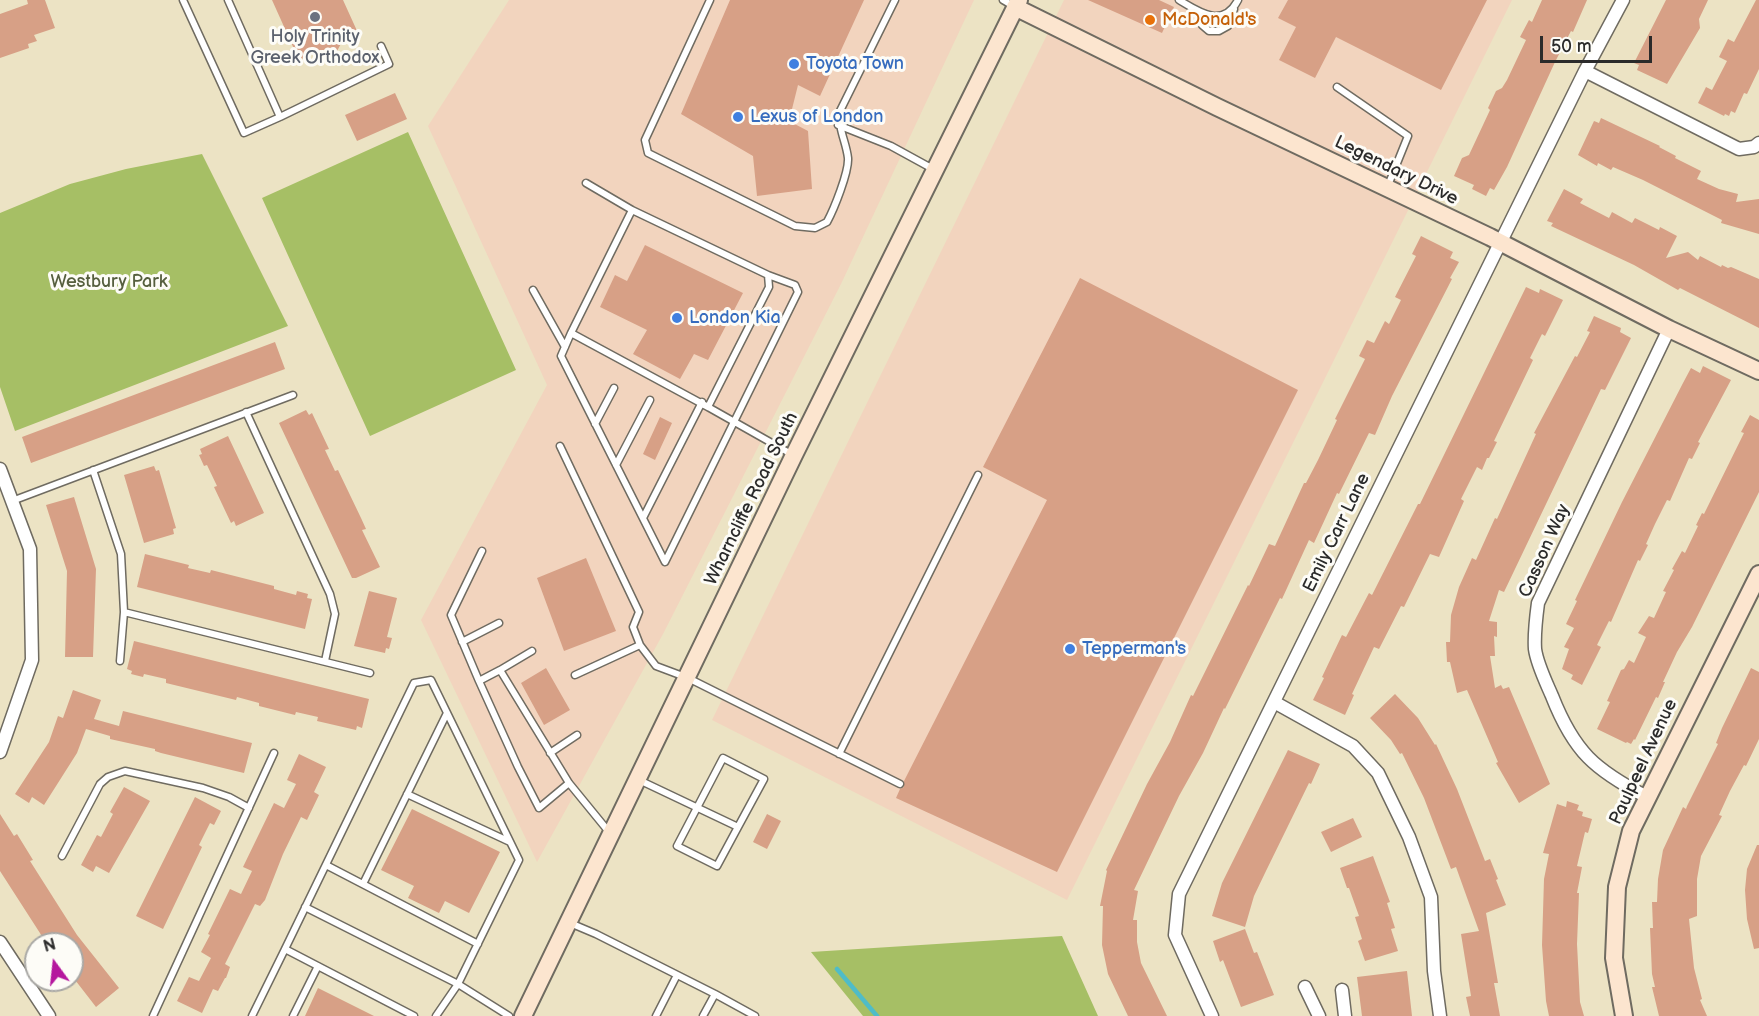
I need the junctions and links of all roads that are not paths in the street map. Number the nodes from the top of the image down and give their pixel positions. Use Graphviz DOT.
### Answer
graph roads {
  1 [pos="183,0"];
  2 [pos="228,0"];
  3 [pos="710,0"];
  4 [pos="895,0"];
  5 [pos="1179,0"];
  6 [pos="1238,0"];
  7 [pos="1623,0"];
  8 [pos="1012,2"];
  9 [pos="1234,9"];
  10 [pos="1198,12"];
  11 [pos="381,45"];
  12 [pos="1585,71"];
  13 [pos="1337,87"];
  14 [pos="280,117"];
  15 [pos="838,125"];
  16 [pos="1759,143"];
  17 [pos="935,170"];
  18 [pos="586,183"];
  19 [pos="1387,188"];
  20 [pos="632,210"];
  21 [pos="1501,243"];
  22 [pos="768,275"];
  23 [pos="533,290"];
  24 [pos="1669,329"];
  25 [pos="571,333"];
  26 [pos="565,347"];
  27 [pos="1759,371"];
  28 [pos="615,388"];
  29 [pos="293,394"];
  30 [pos="650,400"];
  31 [pos="702,402"];
  32 [pos="708,406"];
  33 [pos="246,412"];
  34 [pos="735,421"];
  35 [pos="595,424"];
  36 [pos="560,446"];
  37 [pos="794,455"];
  38 [pos="616,465"];
  39 [pos="0,469"];
  40 [pos="93,470"];
  41 [pos="978,475"];
  42 [pos="12,501"];
  43 [pos="643,518"];
  44 [pos="482,551"];
  45 [pos="1759,574"];
  46 [pos="124,612"];
  47 [pos="499,623"];
  48 [pos="462,642"];
  49 [pos="640,645"];
  50 [pos="532,651"];
  51 [pos="120,661"];
  52 [pos="325,661"];
  53 [pos="500,670"];
  54 [pos="370,673"];
  55 [pos="575,675"];
  56 [pos="688,678"];
  57 [pos="479,681"];
  58 [pos="1274,702"];
  59 [pos="447,713"];
  60 [pos="577,735"];
  61 [pos="0,752"];
  62 [pos="274,753"];
  63 [pos="550,753"];
  64 [pos="839,754"];
  65 [pos="639,780"];
  66 [pos="569,783"];
  67 [pos="900,784"];
  68 [pos="407,794"];
  69 [pos="1647,796"];
  70 [pos="698,807"];
  71 [pos="249,808"];
  72 [pos="738,827"];
  73 [pos="611,835"];
  74 [pos="510,842"];
  75 [pos="62,856"];
  76 [pos="326,865"];
  77 [pos="363,884"];
  78 [pos="305,907"];
  79 [pos="569,923"];
  80 [pos="0,942"];
  81 [pos="478,944"];
  82 [pos="285,949"];
  83 [pos="318,966"];
  84 [pos="677,975"];
  85 [pos="458,984"];
  86 [pos="1305,987"];
  87 [pos="1342,990"];
  88 [pos="715,994"];
  89 [pos="49,1016"];
  90 [pos="153,1016"];
  91 [pos="252,1016"];
  92 [pos="293,1016"];
  93 [pos="414,1016"];
  94 [pos="436,1016"];
  95 [pos="509,1016"];
  96 [pos="523,1016"];
  97 [pos="656,1016"];
  98 [pos="703,1016"];
  99 [pos="755,1016"];
  100 [pos="1212,1016"];
  101 [pos="1319,1016"];
  102 [pos="1345,1016"];
  103 [pos="1440,1016"];
  104 [pos="1624,1016"];
  1 -- 14 [label="lane"];
  2 -- 14 [label="lane"];
  3 -- 15 [label="lane"];
  4 -- 15 [label="lane"];
  5 -- 10 [label="lane"];
  6 -- 9 [label="lane"];
  7 -- 12 [label="street, Emily Carr Lane"];
  8 -- 17 [label="street, Wharncliffe Road South"];
  8 -- 19 [label="street, Legendary Drive"];
  9 -- 10 [label="lane"];
  9 -- 10 [label="lane"];
  11 -- 14 [label="lane"];
  12 -- 16 [label="street"];
  12 -- 21 [label="street, Emily Carr Lane"];
  13 -- 19 [label="lane"];
  15 -- 17 [label="lane"];
  17 -- 37 [label="street, Wharncliffe Road South"];
  18 -- 20 [label="lane"];
  19 -- 21 [label="street, Legendary Drive"];
  20 -- 22 [label="lane"];
  20 -- 25 [label="lane"];
  21 -- 24 [label="street, Legendary Drive"];
  21 -- 58 [label="street, Emily Carr Lane"];
  22 -- 32 [label="lane"];
  22 -- 34 [label="lane"];
  23 -- 26 [label="lane"];
  24 -- 27 [label="street, Legendary Drive"];
  24 -- 69 [label="street, Casson Way"];
  25 -- 26 [label="lane"];
  25 -- 31 [label="lane"];
  26 -- 35 [label="lane"];
  28 -- 35 [label="lane"];
  29 -- 33 [label="lane"];
  30 -- 38 [label="lane"];
  31 -- 32 [label="lane"];
  31 -- 43 [label="lane"];
  32 -- 34 [label="lane"];
  33 -- 40 [label="lane"];
  33 -- 52 [label="lane"];
  34 -- 37 [label="lane"];
  34 -- 43 [label="lane"];
  35 -- 38 [label="lane"];
  36 -- 49 [label="lane"];
  37 -- 56 [label="street, Wharncliffe Road South"];
  38 -- 43 [label="lane"];
  39 -- 42 [label="street"];
  40 -- 42 [label="lane"];
  40 -- 46 [label="lane"];
  41 -- 64 [label="lane"];
  42 -- 61 [label="street"];
  44 -- 48 [label="lane"];
  45 -- 69 [label="street, Paulpeel Avenue"];
  46 -- 51 [label="lane"];
  46 -- 52 [label="lane"];
  47 -- 48 [label="lane"];
  48 -- 57 [label="lane"];
  49 -- 55 [label="lane"];
  49 -- 56 [label="lane"];
  50 -- 53 [label="lane"];
  52 -- 54 [label="lane"];
  53 -- 57 [label="lane"];
  53 -- 63 [label="lane"];
  56 -- 64 [label="lane"];
  56 -- 65 [label="street, Wharncliffe Road South"];
  57 -- 66 [label="lane"];
  58 -- 100 [label="street, Emily Carr Lane"];
  58 -- 103 [label="street"];
  59 -- 68 [label="lane"];
  59 -- 74 [label="lane"];
  59 -- 76 [label="lane"];
  60 -- 63 [label="lane"];
  62 -- 71 [label="lane"];
  63 -- 66 [label="lane"];
  64 -- 67 [label="lane"];
  65 -- 70 [label="lane"];
  65 -- 73 [label="street, Wharncliffe Road South"];
  66 -- 73 [label="lane"];
  68 -- 74 [label="lane"];
  68 -- 77 [label="lane"];
  69 -- 104 [label="street, Paulpeel Avenue"];
  70 -- 72 [label="lane"];
  70 -- 72 [label="lane"];
  70 -- 72 [label="lane"];
  71 -- 75 [label="lane"];
  71 -- 90 [label="lane"];
  73 -- 79 [label="street, Wharncliffe Road South"];
  74 -- 81 [label="lane"];
  76 -- 77 [label="lane"];
  76 -- 78 [label="lane"];
  77 -- 81 [label="lane"];
  78 -- 82 [label="lane"];
  78 -- 85 [label="lane"];
  79 -- 84 [label="lane"];
  79 -- 96 [label="street, Wharncliffe Road South"];
  80 -- 89 [label="street"];
  81 -- 85 [label="lane"];
  82 -- 83 [label="lane"];
  82 -- 91 [label="lane"];
  83 -- 92 [label="lane"];
  83 -- 93 [label="lane"];
  84 -- 88 [label="lane"];
  84 -- 97 [label="lane"];
  85 -- 94 [label="lane"];
  85 -- 95 [label="lane"];
  86 -- 101 [label="street"];
  87 -- 102 [label="street"];
  88 -- 98 [label="lane"];
  88 -- 99 [label="lane"];
}
